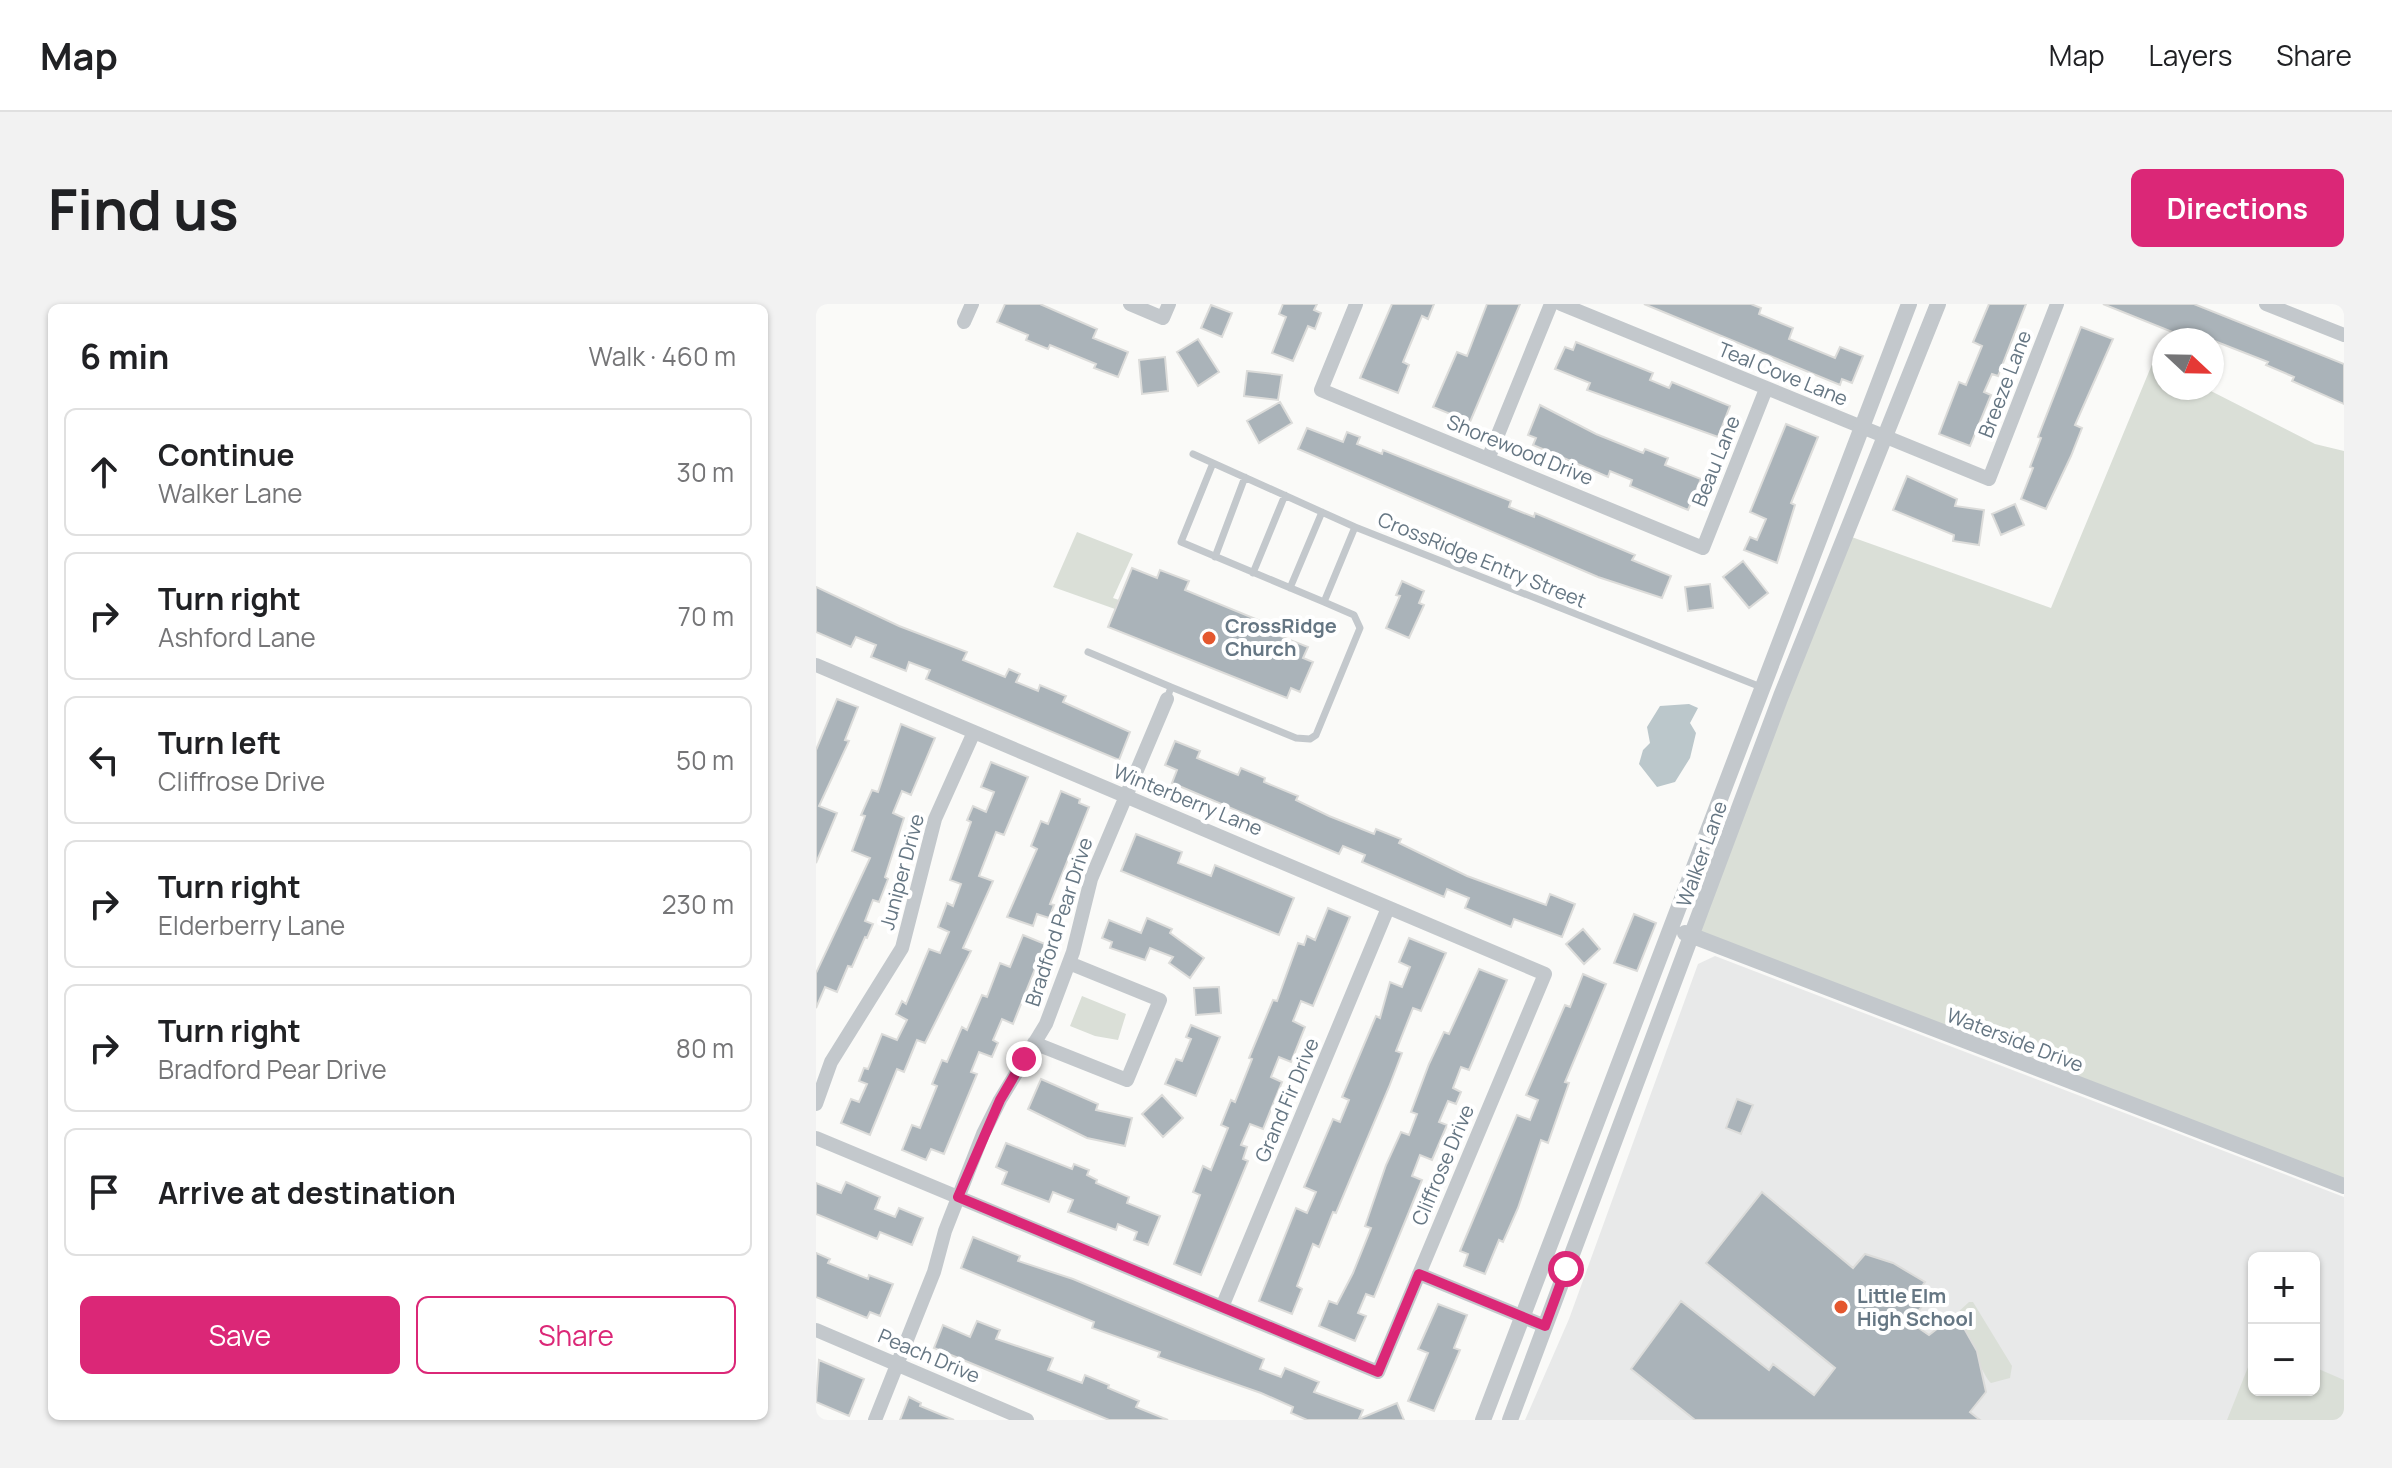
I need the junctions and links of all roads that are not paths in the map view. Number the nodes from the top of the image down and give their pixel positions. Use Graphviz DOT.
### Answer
graph roads {
  1 [pos="972,304"];
  2 [pos="1130,304"];
  3 [pos="1356,304"];
  4 [pos="1551,304"];
  5 [pos="1561,304"];
  6 [pos="1938,304"];
  7 [pos="2057,304"];
  8 [pos="2266,304"];
  9 [pos="1907,309"];
  10 [pos="1166,311"];
  11 [pos="964,322"];
  12 [pos="2344,335"];
  13 [pos="1766,389"];
  14 [pos="1874,433"];
  15 [pos="1193,454"];
  16 [pos="1488,459"];
  17 [pos="1213,463"];
  18 [pos="1245,477"];
  19 [pos="1989,479"];
  20 [pos="1285,495"];
  21 [pos="1322,512"];
  22 [pos="1355,527"];
  23 [pos="1703,548"];
  24 [pos="1215,557"];
  25 [pos="1253,573"];
  26 [pos="1290,588"];
  27 [pos="1324,602"];
  28 [pos="1088,652"];
  29 [pos="816,665"];
  30 [pos="1761,687"];
  31 [pos="1169,693"];
  32 [pos="1781,696"];
  33 [pos="974,732"];
  34 [pos="1126,796"];
  35 [pos="1388,908"];
  36 [pos="1673,928"];
  37 [pos="1692,936"];
  38 [pos="1069,963"];
  39 [pos="1545,974"];
  40 [pos="1034,1043"];
  41 [pos="816,1104"];
  42 [pos="816,1138"];
  43 [pos="2344,1186"];
  44 [pos="958,1197"];
  45 [pos="1419,1274"];
  46 [pos="1222,1307"];
  47 [pos="1522,1317"];
  48 [pos="1545,1326"];
  49 [pos="816,1330"];
  50 [pos="898,1365"];
  51 [pos="875,1420"];
  52 [pos="1027,1420"];
  53 [pos="1483,1420"];
  54 [pos="1510,1420"];
  1 -- 11 [label="street"];
  2 -- 10 [label="street"];
  3 -- 16 [label="street, Shorewood Drive"];
  4 -- 16 [label="street"];
  5 -- 13 [label="street, Teal Cove Lane"];
  6 -- 14 [label="street, Walker Lane"];
  7 -- 19 [label="street, Breeze Lane"];
  8 -- 12 [label="street"];
  9 -- 14 [label="street, Walker Lane"];
  13 -- 14 [label="street, Teal Cove Lane"];
  13 -- 23 [label="street, Beau Lane"];
  14 -- 19 [label="street, Teal Cove Lane"];
  14 -- 30 [label="street, Walker Lane"];
  14 -- 32 [label="street, Walker Lane"];
  15 -- 17 [label="lane"];
  16 -- 23 [label="street, Shorewood Drive"];
  17 -- 18 [label="lane"];
  17 -- 24 [label="lane"];
  18 -- 20 [label="lane"];
  18 -- 24 [label="lane"];
  20 -- 21 [label="lane"];
  20 -- 25 [label="lane"];
  21 -- 22 [label="lane"];
  21 -- 26 [label="lane"];
  22 -- 27 [label="lane, CrossRidge Entry Street"];
  22 -- 30 [label="lane, CrossRidge Entry Street"];
  24 -- 25 [label="lane"];
  25 -- 26 [label="lane"];
  26 -- 27 [label="lane"];
  27 -- 31 [label="lane"];
  28 -- 31 [label="lane"];
  29 -- 33 [label="street, Winterberry Lane"];
  30 -- 32 [label="street"];
  30 -- 36 [label="street, Walker Lane"];
  31 -- 34 [label="street, Bradford Pear Drive"];
  32 -- 37 [label="street, Walker Lane"];
  33 -- 34 [label="street, Winterberry Lane"];
  33 -- 41 [label="street, Juniper Drive"];
  34 -- 35 [label="street, Winterberry Lane"];
  34 -- 38 [label="street, Bradford Pear Drive"];
  35 -- 39 [label="street, Winterberry Lane"];
  35 -- 46 [label="street, Grand Fir Drive"];
  36 -- 37 [label="street, Waterside Drive"];
  36 -- 47 [label="street, Walker Lane"];
  37 -- 43 [label="street, Waterside Drive"];
  37 -- 48 [label="street, Walker Lane"];
  38 -- 40 [label="street, Bradford Pear Drive"];
  38 -- 40 [label="street"];
  39 -- 45 [label="street, Cliffrose Drive"];
  40 -- 44 [label="street, Bradford Pear Drive"];
  42 -- 44 [label="street"];
  44 -- 46 [label="street"];
  44 -- 50 [label="street, Bradford Pear Drive"];
  45 -- 46 [label="street, Cliffrose Drive"];
  45 -- 47 [label="street"];
  47 -- 48 [label="street"];
  47 -- 53 [label="street, Walker Lane"];
  48 -- 54 [label="street, Walker Lane"];
  49 -- 50 [label="street, Peach Drive"];
  50 -- 51 [label="street, Bradford Pear Drive"];
  50 -- 52 [label="street, Peach Drive"];
}
